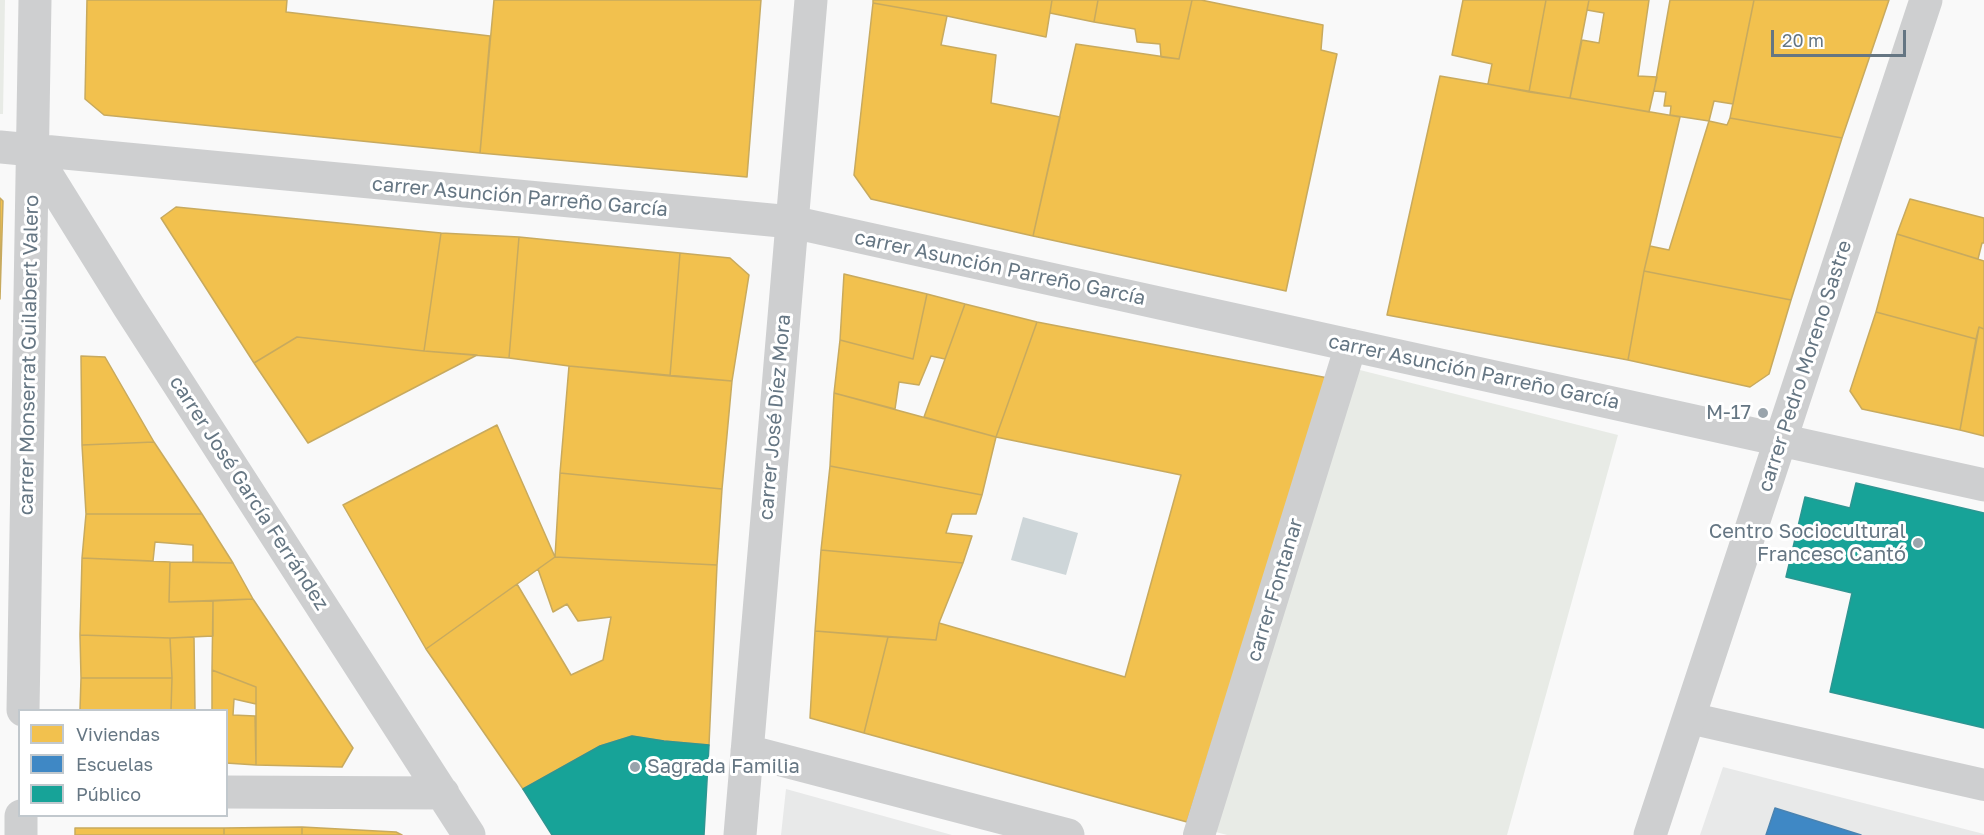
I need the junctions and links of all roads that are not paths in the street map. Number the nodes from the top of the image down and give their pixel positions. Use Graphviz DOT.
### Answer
graph roads {
  1 [pos="35,0"];
  2 [pos="811,0"];
  3 [pos="1926,0"];
  4 [pos="0,147"];
  5 [pos="32,151"];
  6 [pos="792,222"];
  7 [pos="1351,345"];
  8 [pos="1781,439"];
  9 [pos="1984,485"];
  10 [pos="13,511"];
  11 [pos="23,709"];
  12 [pos="1689,718"];
  13 [pos="747,751"];
  14 [pos="1984,785"];
  15 [pos="228,792"];
  16 [pos="443,793"];
  17 [pos="21,817"];
  18 [pos="21,835"];
  19 [pos="469,835"];
  20 [pos="740,835"];
  21 [pos="1068,835"];
  22 [pos="1199,835"];
  23 [pos="1650,835"];
  1 -- 5 [label="street, carrer Monserrat Guilabert Valero"];
  2 -- 6 [label="street, carrer José Díez Mora"];
  3 -- 8 [label="street, carrer Pedro Moreno Sastre"];
  4 -- 5 [label="street, carrer Asunción Parreño García"];
  5 -- 6 [label="street, carrer Asunción Parreño García"];
  5 -- 10 [label="street, carrer Monserrat Guilabert Valero"];
  5 -- 16 [label="street, carrer José García Ferrández"];
  6 -- 7 [label="street, carrer Asunción Parreño García"];
  6 -- 13 [label="street, carrer José Díez Mora"];
  7 -- 8 [label="street, carrer Asunción Parreño García"];
  7 -- 22 [label="street, carrer Fontanar"];
  8 -- 9 [label="street, carrer Asunción Parreño García"];
  8 -- 12 [label="street, carrer Pedro Moreno Sastre"];
  10 -- 11 [label="street, carrer Monserrat Guilabert Valero"];
  12 -- 14 [label="street"];
  12 -- 23 [label="street, carrer Pedro Moreno Sastre"];
  13 -- 20 [label="street, carrer José Díez Mora"];
  13 -- 21 [label="street"];
  15 -- 16 [label="street"];
  16 -- 19 [label="street, carrer José García Ferrández"];
  17 -- 18 [label="street"];
}
